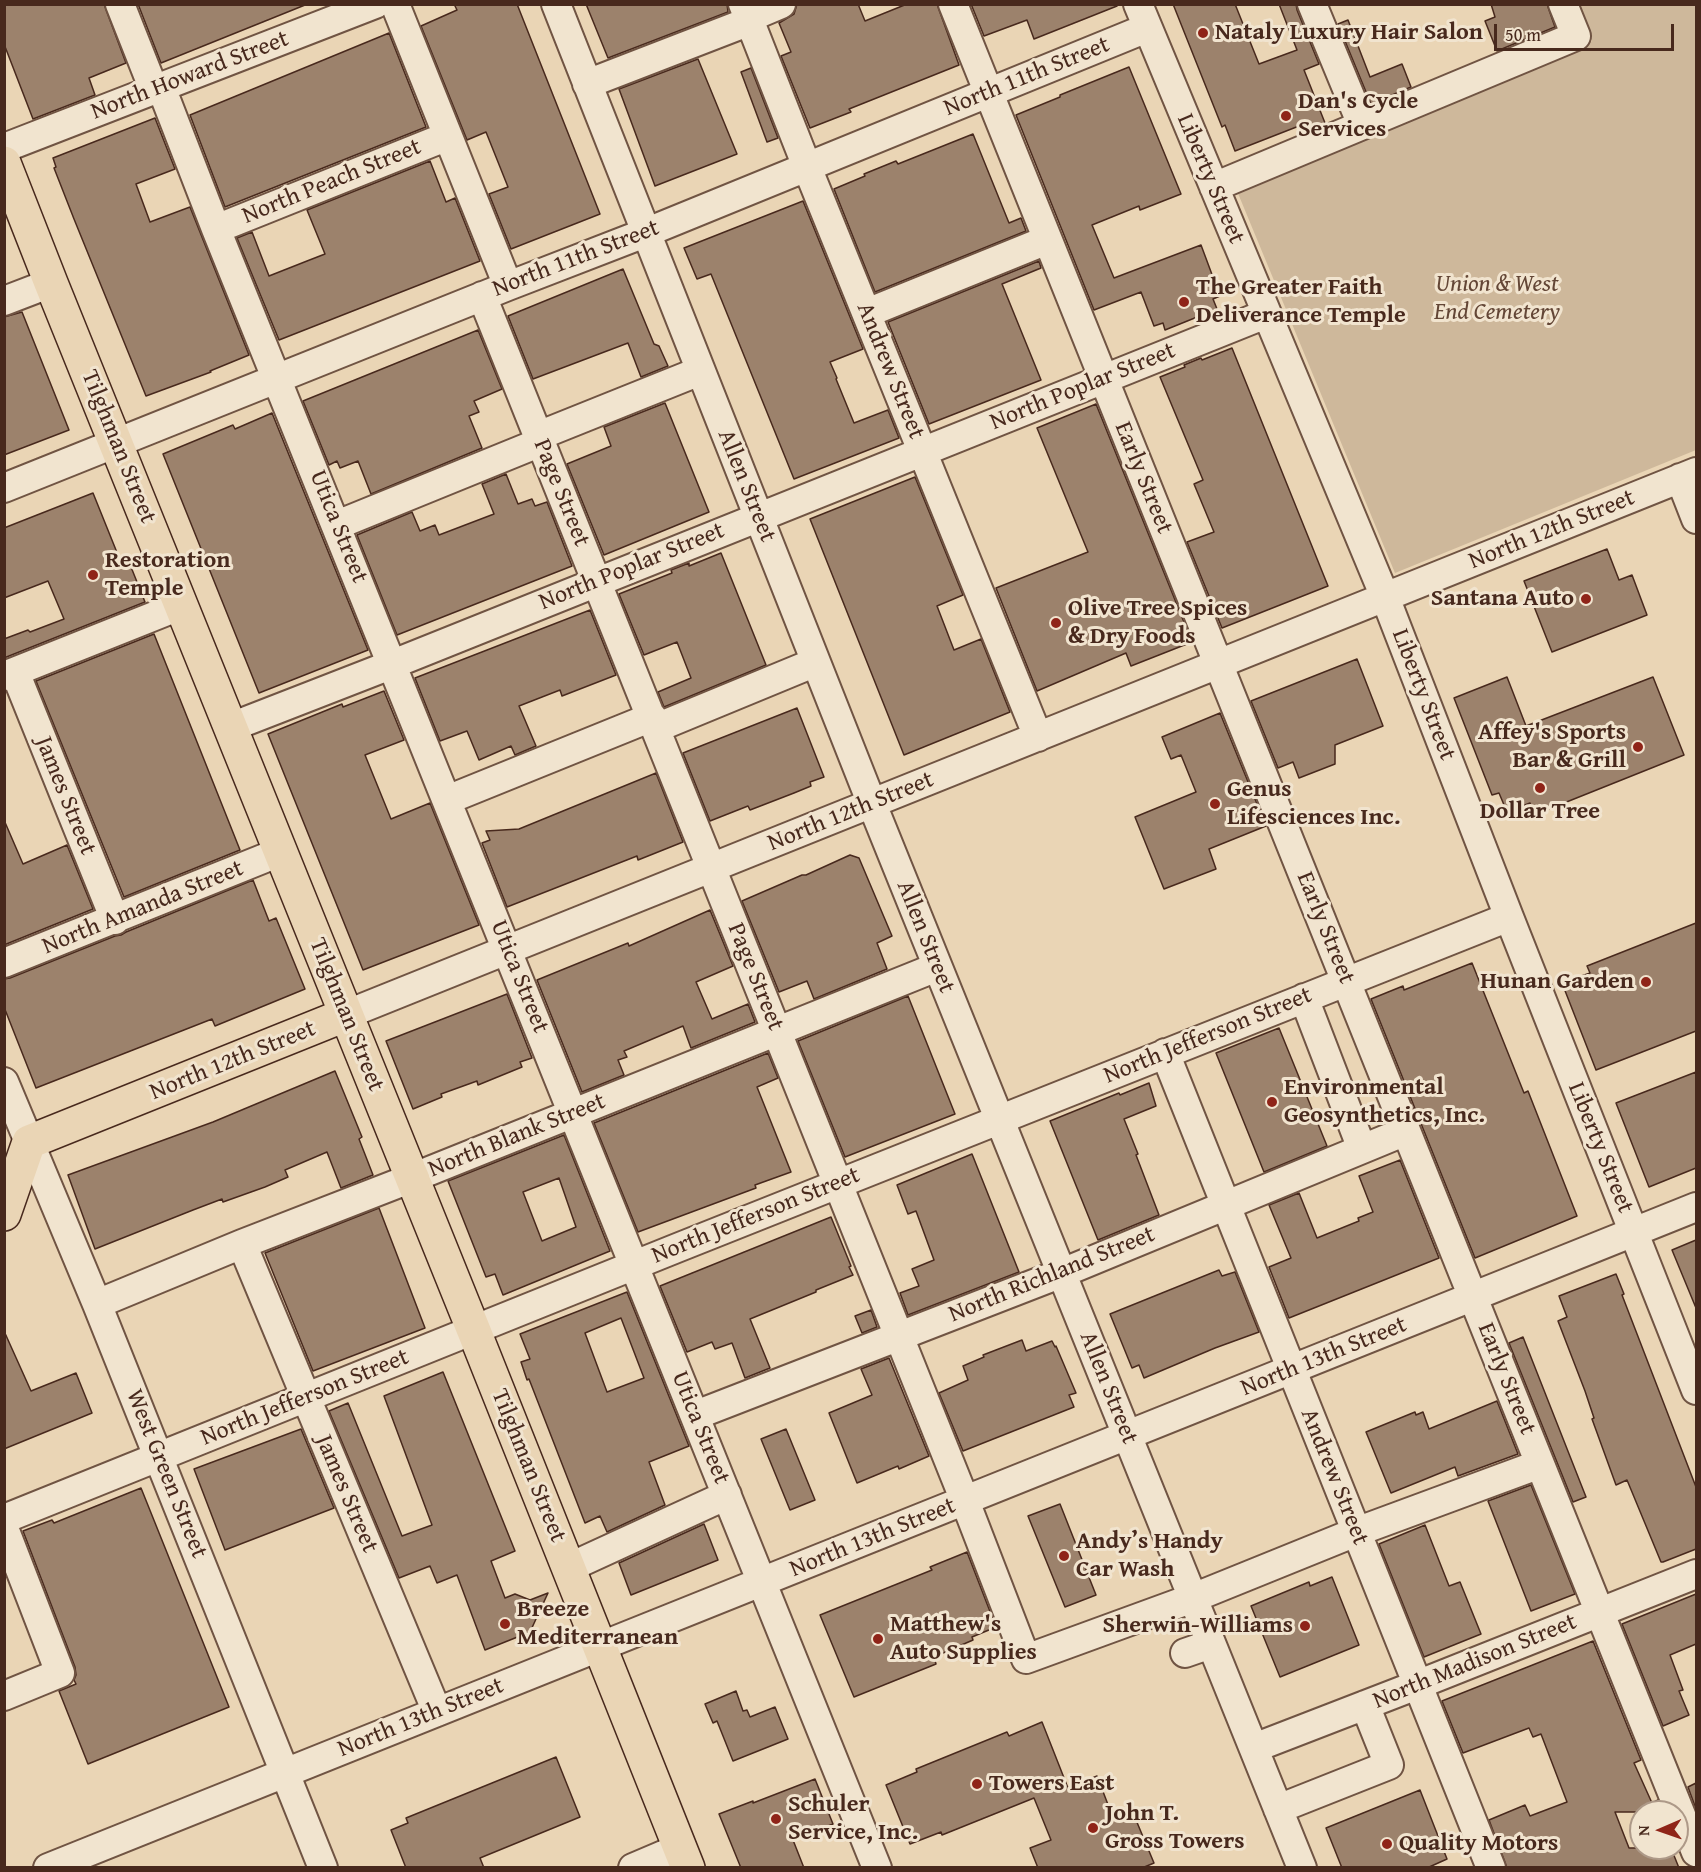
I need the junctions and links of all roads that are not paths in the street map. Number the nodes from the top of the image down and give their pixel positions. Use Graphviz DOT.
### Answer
graph roads {
  1 [pos="120,4"];
  2 [pos="375,4"];
  3 [pos="395,4"];
  4 [pos="556,4"];
  5 [pos="782,4"];
  6 [pos="953,4"];
  7 [pos="1312,4"];
  8 [pos="1563,4"];
  9 [pos="746,13"];
  10 [pos="1143,16"];
  11 [pos="587,84"];
  12 [pos="158,89"];
  13 [pos="988,93"];
  14 [pos="1362,125"];
  15 [pos="448,136"];
  16 [pos="4,148"];
  17 [pos="4,163"];
  18 [pos="807,166"];
  19 [pos="1214,187"];
  20 [pos="216,229"];
  21 [pos="645,232"];
  22 [pos="1047,240"];
  23 [pos="51,283"];
  24 [pos="495,291"];
  25 [pos="4,301"];
  26 [pos="867,314"];
  27 [pos="1266,314"];
  28 [pos="700,371"];
  29 [pos="278,378"];
  30 [pos="1103,379"];
  31 [pos="539,439"];
  32 [pos="117,443"];
  33 [pos="922,451"];
  34 [pos="1688,475"];
  35 [pos="4,488"];
  36 [pos="758,516"];
  37 [pos="1696,519"];
  38 [pos="337,525"];
  39 [pos="597,581"];
  40 [pos="1384,597"];
  41 [pos="182,606"];
  42 [pos="816,662"];
  43 [pos="393,664"];
  44 [pos="1218,664"];
  45 [pos="10,674"];
  46 [pos="654,723"];
  47 [pos="231,727"];
  48 [pos="1038,737"];
  49 [pos="447,800"];
  50 [pos="872,804"];
  51 [pos="280,852"];
  52 [pos="711,868"];
  53 [pos="1509,917"];
  54 [pos="115,920"];
  55 [pos="508,950"];
  56 [pos="4,963"];
  57 [pos="937,967"];
  58 [pos="1346,981"];
  59 [pos="1304,998"];
  60 [pos="345,1015"];
  61 [pos="776,1031"];
  62 [pos="1165,1053"];
  63 [pos="4,1082"];
  64 [pos="573,1113"];
  65 [pos="999,1119"];
  66 [pos="1406,1131"];
  67 [pos="17,1147"];
  68 [pos="1362,1149"];
  69 [pos="412,1178"];
  70 [pos="838,1183"];
  71 [pos="1225,1206"];
  72 [pos="1696,1207"];
  73 [pos="4,1214"];
  74 [pos="1634,1232"];
  75 [pos="242,1244"];
  76 [pos="635,1265"];
  77 [pos="1062,1273"];
  78 [pos="1473,1297"];
  79 [pos="97,1304"];
  80 [pos="474,1331"];
  81 [pos="899,1336"];
  82 [pos="1291,1371"];
  83 [pos="1696,1390"];
  84 [pos="306,1397"];
  85 [pos="696,1415"];
  86 [pos="1128,1437"];
  87 [pos="159,1457"];
  88 [pos="1540,1464"];
  89 [pos="727,1495"];
  90 [pos="965,1501"];
  91 [pos="4,1519"];
  92 [pos="4,1527"];
  93 [pos="1356,1532"];
  94 [pos="568,1568"];
  95 [pos="1696,1574"];
  96 [pos="761,1582"];
  97 [pos="1193,1598"];
  98 [pos="1600,1613"];
  99 [pos="599,1646"];
  100 [pos="1417,1685"];
  101 [pos="4,1696"];
  102 [pos="1365,1705"];
  103 [pos="437,1712"];
  104 [pos="1254,1748"];
  105 [pos="285,1772"];
  106 [pos="1278,1809"];
  107 [pos="1696,1852"];
  108 [pos="684,1858"];
  109 [pos="48,1868"];
  110 [pos="323,1868"];
  111 [pos="633,1868"];
  112 [pos="877,1868"];
  113 [pos="1302,1868"];
  114 [pos="1491,1868"];
  1 -- 12 [label="street, Utica Street"];
  2 -- 12 [label="street, North Howard Street"];
  3 -- 15 [label="street, Page Street"];
  4 -- 11 [label="street, Allen Street"];
  5 -- 9 [label="street"];
  6 -- 13 [label="street, Early Street"];
  7 -- 14 [label="street"];
  8 -- 14 [label="street"];
  9 -- 11 [label="street"];
  9 -- 18 [label="street, Andrew Street"];
  10 -- 13 [label="street, North 11th Street"];
  10 -- 19 [label="street, Liberty Street"];
  11 -- 21 [label="street, Allen Street"];
  12 -- 16 [label="street, North Howard Street"];
  12 -- 20 [label="street, Utica Street"];
  13 -- 18 [label="street, North 11th Street"];
  13 -- 22 [label="street, Early Street"];
  14 -- 19 [label="street"];
  15 -- 20 [label="street, North Peach Street"];
  15 -- 24 [label="street, Page Street"];
  17 -- 23 [label="main road, Tilghman Street"];
  18 -- 21 [label="street, North 11th Street"];
  18 -- 26 [label="street, Andrew Street"];
  19 -- 27 [label="street, Liberty Street"];
  20 -- 29 [label="street, Utica Street"];
  21 -- 24 [label="street, North 11th Street"];
  21 -- 28 [label="street, Allen Street"];
  22 -- 26 [label="street"];
  22 -- 30 [label="street, Early Street"];
  23 -- 25 [label="street"];
  23 -- 32 [label="main road, Tilghman Street"];
  24 -- 29 [label="street, North 11th Street"];
  24 -- 31 [label="street, Page Street"];
  26 -- 33 [label="street, Andrew Street"];
  27 -- 30 [label="street, North Poplar Street"];
  27 -- 40 [label="street, Liberty Street"];
  28 -- 31 [label="street"];
  28 -- 36 [label="street, Allen Street"];
  29 -- 32 [label="street, North 11th Street"];
  29 -- 38 [label="street, Utica Street"];
  30 -- 33 [label="street, North Poplar Street"];
  30 -- 44 [label="street, Early Street"];
  31 -- 38 [label="street"];
  31 -- 39 [label="street, Page Street"];
  32 -- 35 [label="street, North 11th Street"];
  32 -- 41 [label="main road, Tilghman Street"];
  33 -- 36 [label="street, North Poplar Street"];
  33 -- 48 [label="street, Andrew Street"];
  34 -- 37 [label="street"];
  34 -- 40 [label="street, North 12th Street"];
  36 -- 39 [label="street, North Poplar Street"];
  36 -- 42 [label="street, Allen Street"];
  38 -- 43 [label="street, Utica Street"];
  39 -- 43 [label="street, North Poplar Street"];
  39 -- 46 [label="street, Page Street"];
  40 -- 44 [label="street, North 12th Street"];
  40 -- 53 [label="street, Liberty Street"];
  41 -- 45 [label="street"];
  41 -- 47 [label="main road, Tilghman Street"];
  42 -- 46 [label="street"];
  42 -- 50 [label="street, Allen Street"];
  43 -- 47 [label="street, North Poplar Street"];
  43 -- 49 [label="street, Utica Street"];
  44 -- 48 [label="street, North 12th Street"];
  44 -- 58 [label="street, Early Street"];
  45 -- 54 [label="street, James Street"];
  46 -- 49 [label="street"];
  46 -- 52 [label="street, Page Street"];
  47 -- 51 [label="main road, Tilghman Street"];
  48 -- 50 [label="street, North 12th Street"];
  49 -- 55 [label="street, Utica Street"];
  50 -- 52 [label="street, North 12th Street"];
  50 -- 57 [label="street, Allen Street"];
  51 -- 54 [label="street, North Amanda Street"];
  51 -- 60 [label="main road, Tilghman Street"];
  52 -- 55 [label="street, North 12th Street"];
  52 -- 61 [label="street, Page Street"];
  53 -- 58 [label="street, North Jefferson Street"];
  53 -- 74 [label="street, Liberty Street"];
  54 -- 56 [label="street, North Amanda Street"];
  55 -- 60 [label="street, North 12th Street"];
  55 -- 64 [label="street, Utica Street"];
  57 -- 61 [label="street, North Blank Street"];
  57 -- 65 [label="street, Allen Street"];
  58 -- 59 [label="street, North Jefferson Street"];
  58 -- 66 [label="street, Early Street"];
  59 -- 62 [label="street, North Jefferson Street"];
  59 -- 68 [label="street"];
  60 -- 67 [label="main road, North 12th Street"];
  60 -- 69 [label="main road, Tilghman Street"];
  61 -- 64 [label="street, North Blank Street"];
  61 -- 70 [label="street, Page Street"];
  62 -- 65 [label="street, North Jefferson Street"];
  62 -- 71 [label="street, Andrew Street"];
  63 -- 67 [label="street, West Green Street"];
  64 -- 69 [label="street, North Blank Street"];
  64 -- 76 [label="street, Utica Street"];
  65 -- 70 [label="street, North Jefferson Street"];
  65 -- 77 [label="street, Allen Street"];
  66 -- 68 [label="street, North Richland Street"];
  66 -- 78 [label="street, Early Street"];
  67 -- 73 [label="main road"];
  67 -- 79 [label="street, West Green Street"];
  68 -- 71 [label="street, North Richland Street"];
  69 -- 75 [label="street, North Blank Street"];
  69 -- 80 [label="main road, Tilghman Street"];
  70 -- 76 [label="street, North Jefferson Street"];
  70 -- 81 [label="street, Page Street"];
  71 -- 77 [label="street, North Richland Street"];
  71 -- 82 [label="street, Andrew Street"];
  72 -- 74 [label="street, North 13th Street"];
  74 -- 78 [label="street, North 13th Street"];
  74 -- 83 [label="street, Liberty Street"];
  75 -- 79 [label="street, North Blank Street"];
  75 -- 84 [label="street, James Street"];
  76 -- 80 [label="street, North Jefferson Street"];
  76 -- 85 [label="street, Utica Street"];
  77 -- 81 [label="street, North Richland Street"];
  77 -- 86 [label="street, Allen Street"];
  78 -- 82 [label="street, North 13th Street"];
  78 -- 88 [label="street, Early Street"];
  79 -- 87 [label="street, West Green Street"];
  80 -- 84 [label="street, North Jefferson Street"];
  80 -- 94 [label="main road, Tilghman Street"];
  81 -- 85 [label="street, North Richland Street"];
  81 -- 90 [label="street, Page Street"];
  82 -- 86 [label="street, North 13th Street"];
  82 -- 93 [label="street, Andrew Street"];
  84 -- 87 [label="street, North Jefferson Street"];
  84 -- 103 [label="street, James Street"];
  85 -- 89 [label="street, Utica Street"];
  86 -- 90 [label="street, North 13th Street"];
  86 -- 97 [label="street, Allen Street"];
  87 -- 91 [label="street, North Jefferson Street"];
  87 -- 105 [label="street, West Green Street"];
  88 -- 93 [label="street"];
  88 -- 98 [label="street, Early Street"];
  89 -- 94 [label="street"];
  89 -- 96 [label="street, Utica Street"];
  90 -- 96 [label="street, North 13th Street"];
  90 -- 97 [label="street, Page Street"];
  92 -- 101 [label="street"];
  93 -- 97 [label="street"];
  93 -- 100 [label="street, Andrew Street"];
  94 -- 99 [label="main road, Tilghman Street"];
  95 -- 98 [label="street, North Madison Street"];
  96 -- 99 [label="street, North 13th Street"];
  96 -- 112 [label="street, Utica Street"];
  97 -- 104 [label="street, Allen Street"];
  98 -- 100 [label="street, North Madison Street"];
  98 -- 107 [label="street, Early Street"];
  99 -- 103 [label="street, North 13th Street"];
  99 -- 108 [label="main road, Tilghman Street"];
  100 -- 102 [label="street, North Madison Street"];
  100 -- 114 [label="street, Andrew Street"];
  102 -- 104 [label="street, North Madison Street"];
  102 -- 106 [label="street"];
  103 -- 105 [label="street, North 13th Street"];
  104 -- 106 [label="street, Allen Street"];
  105 -- 109 [label="street, North 13th Street"];
  105 -- 110 [label="street, West Green Street"];
  106 -- 113 [label="street, Allen Street"];
  108 -- 111 [label="street"];
}
